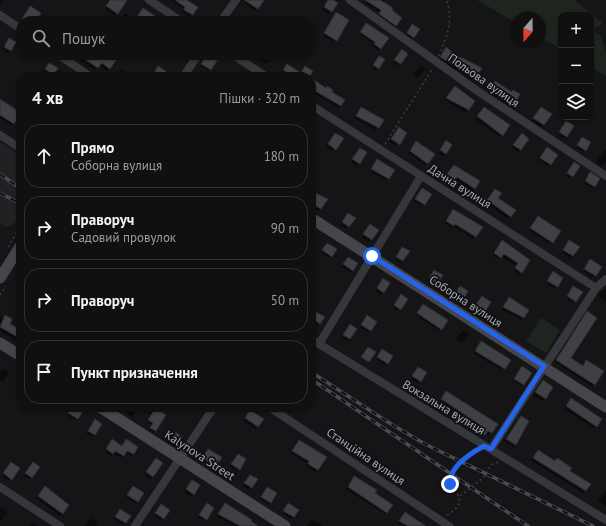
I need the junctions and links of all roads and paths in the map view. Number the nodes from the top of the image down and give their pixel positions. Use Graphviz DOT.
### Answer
graph roads {
  1 [pos="149,0"];
  2 [pos="236,0"];
  3 [pos="350,0"];
  4 [pos="447,0"];
  5 [pos="0,15"];
  6 [pos="173,16"];
  7 [pos="225,16"];
  8 [pos="16,26"];
  9 [pos="66,60"];
  10 [pos="194,60"];
  11 [pos="242,60"];
  12 [pos="437,62"];
  13 [pos="84,72"];
  14 [pos="186,72"];
  15 [pos="260,72"];
  16 [pos="316,108"];
  17 [pos="0,135"];
  18 [pos="16,146"];
  19 [pos="381,150"];
  20 [pos="422,176"];
  21 [pos="606,176"];
  22 [pos="316,221"];
  23 [pos="16,233"];
  24 [pos="7,248"];
  25 [pos="16,253"];
  26 [pos="372,256"];
  27 [pos="0,278"];
  28 [pos="606,279"];
  29 [pos="596,288"];
  30 [pos="0,343"];
  31 [pos="318,344"];
  32 [pos="16,353"];
  33 [pos="544,366"];
  34 [pos="606,407"];
  35 [pos="108,412"];
  36 [pos="211,412"];
  37 [pos="276,412"];
  38 [pos="487,447"];
  39 [pos="180,458"];
  40 [pos="505,458"];
  41 [pos="0,487"];
  42 [pos="460,496"];
  43 [pos="606,520"];
  44 [pos="444,525"];
  45 [pos="60,526"];
  46 [pos="135,526"];
  47 [pos="285,526"];
  1 -- 6 [label="street"];
  2 -- 7 [label="street"];
  3 -- 12 [label="street, Польова вулиця"];
  4 -- 12 [label="path"];
  5 -- 8 [label="street"];
  9 -- 13 [label="street"];
  10 -- 14 [label="street"];
  11 -- 15 [label="street"];
  12 -- 19 [label="path"];
  12 -- 21 [label="street, Польова вулиця"];
  16 -- 19 [label="street, Дачна вулиця"];
  17 -- 18 [label="street"];
  19 -- 20 [label="street, Дачна вулиця"];
  20 -- 26 [label="street"];
  20 -- 29 [label="street, Дачна вулиця"];
  22 -- 26 [label="street, Соборна вулиця"];
  23 -- 24 [label="path"];
  25 -- 27 [label="street"];
  26 -- 31 [label="street"];
  26 -- 33 [label="street, Соборна вулиця"];
  28 -- 29 [label="street"];
  29 -- 33 [label="street"];
  30 -- 32 [label="street"];
  31 -- 38 [label="street, Вокзальна вулиця"];
  33 -- 34 [label="street, Соборна вулиця"];
  33 -- 38 [label="street"];
  35 -- 39 [label="street, Kalynova Street"];
  36 -- 39 [label="street"];
  37 -- 44 [label="street, Станційна вулиця"];
  38 -- 40 [label="street, Вокзальна вулиця"];
  38 -- 42 [label="path"];
  39 -- 46 [label="street"];
  39 -- 47 [label="street, Kalynova Street"];
  40 -- 42 [label="path"];
  40 -- 43 [label="street, Вокзальна вулиця"];
  41 -- 45 [label="street"];
  42 -- 44 [label="path"];
}
